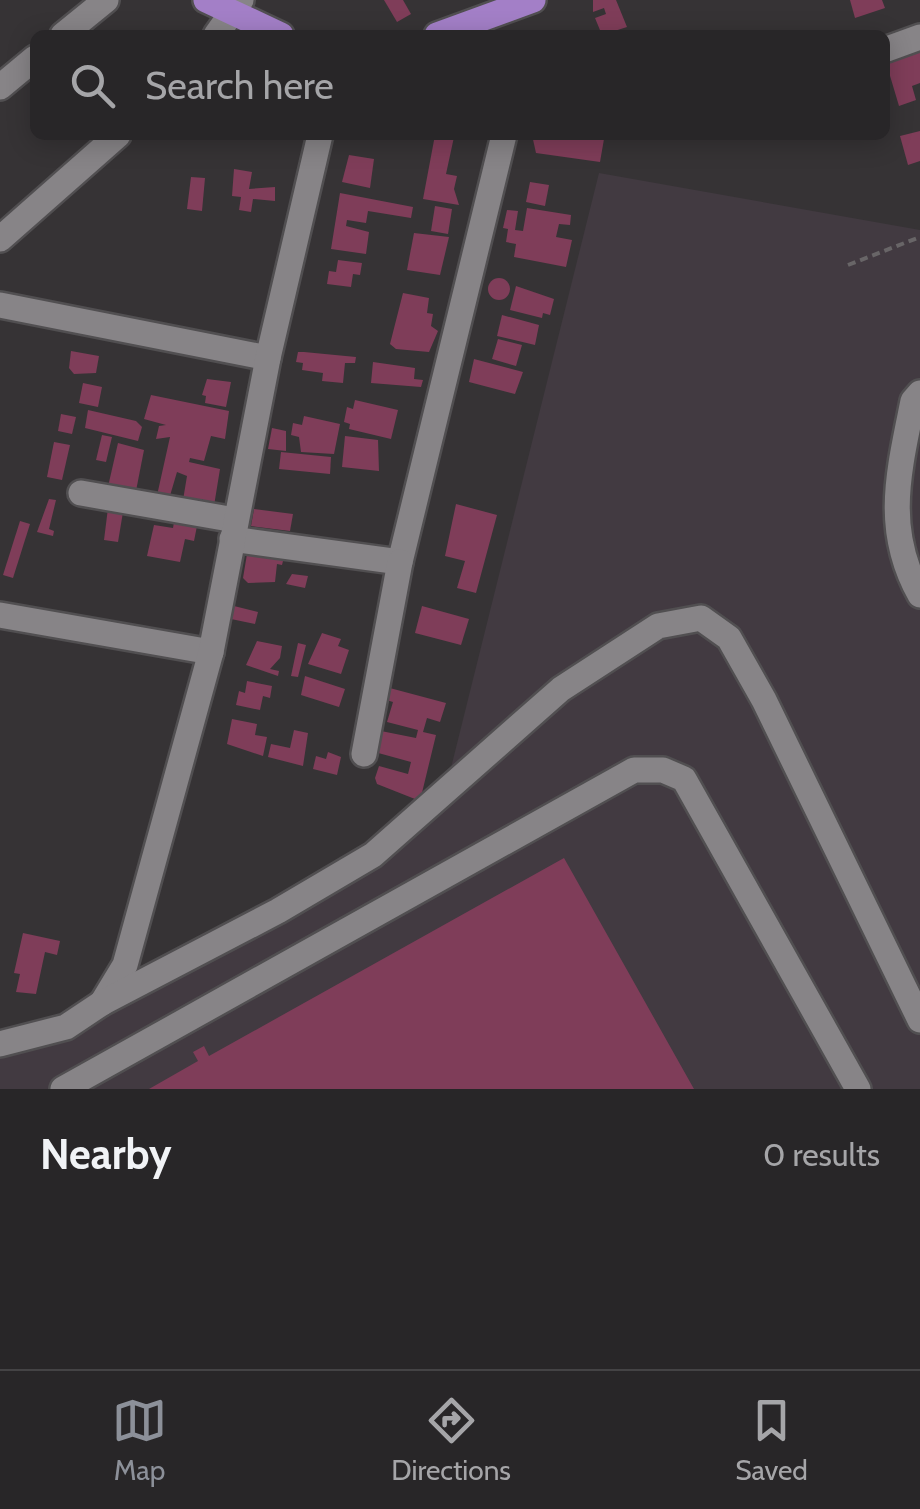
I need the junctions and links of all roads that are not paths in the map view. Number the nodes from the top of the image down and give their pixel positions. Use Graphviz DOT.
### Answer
graph roads {
  1 [pos="106,0"];
  2 [pos="206,0"];
  3 [pos="520,2"];
  4 [pos="237,6"];
  5 [pos="69,30"];
  6 [pos="220,30"];
  7 [pos="273,30"];
  8 [pos="450,30"];
  9 [pos="920,37"];
  10 [pos="890,48"];
  11 [pos="30,62"];
  12 [pos="0,86"];
  13 [pos="112,140"];
  14 [pos="319,140"];
  15 [pos="503,140"];
  16 [pos="0,238"];
  17 [pos="0,304"];
  18 [pos="268,358"];
  19 [pos="920,393"];
  20 [pos="81,493"];
  21 [pos="234,530"];
  22 [pos="400,562"];
  23 [pos="920,595"];
  24 [pos="0,614"];
  25 [pos="211,652"];
  26 [pos="364,754"];
  27 [pos="102,1002"];
  28 [pos="920,1020"];
  29 [pos="0,1044"];
  30 [pos="63,1089"];
  31 [pos="858,1089"];
  1 -- 5 [label="street"];
  2 -- 4 [label="main road"];
  3 -- 8 [label="main road"];
  4 -- 6 [label="street"];
  4 -- 7 [label="main road"];
  9 -- 10 [label="street"];
  11 -- 12 [label="street"];
  13 -- 16 [label="street"];
  14 -- 18 [label="street"];
  15 -- 22 [label="street"];
  17 -- 18 [label="street"];
  18 -- 21 [label="street"];
  19 -- 23 [label="street"];
  20 -- 21 [label="street"];
  21 -- 22 [label="street"];
  21 -- 25 [label="street"];
  22 -- 26 [label="street"];
  24 -- 25 [label="street"];
  25 -- 27 [label="street"];
  27 -- 28 [label="street"];
  27 -- 29 [label="street"];
  30 -- 31 [label="street"];
}
